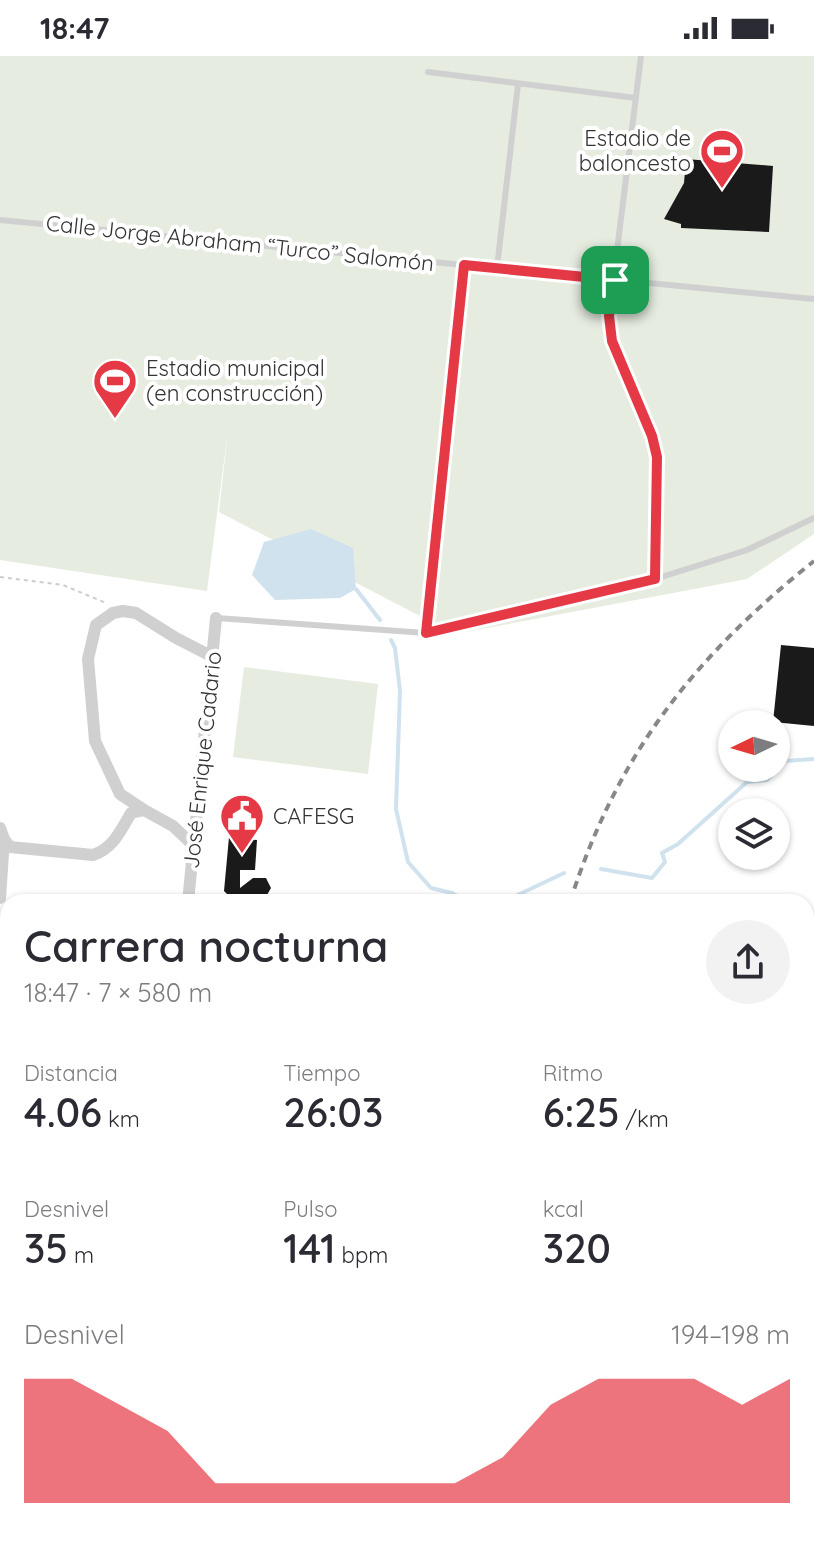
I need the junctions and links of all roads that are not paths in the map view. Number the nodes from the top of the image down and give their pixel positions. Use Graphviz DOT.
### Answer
graph roads {
  1 [pos="641,56"];
  2 [pos="428,72"];
  3 [pos="518,84"];
  4 [pos="636,98"];
  5 [pos="0,220"];
  6 [pos="464,265"];
  7 [pos="497,268"];
  8 [pos="615,280"];
  9 [pos="814,299"];
  10 [pos="814,518"];
  11 [pos="655,579"];
  12 [pos="216,618"];
  13 [pos="426,633"];
  14 [pos="213,657"];
  15 [pos="144,810"];
  16 [pos="2,833"];
  17 [pos="194,846"];
  18 [pos="0,894"];
  19 [pos="189,894"];
  1 -- 4 [label="lane"];
  2 -- 3 [label="lane"];
  3 -- 4 [label="lane"];
  3 -- 7 [label="lane"];
  4 -- 8 [label="lane"];
  5 -- 6 [label="lane, Calle Jorge Abraham “Turco” Salomón"];
  6 -- 7 [label="lane, Calle Jorge Abraham “Turco” Salomón"];
  6 -- 13 [label="lane"];
  7 -- 8 [label="lane, Calle Jorge Abraham “Turco” Salomón"];
  8 -- 9 [label="lane, Calle Jorge Abraham “Turco” Salomón"];
  8 -- 11 [label="lane"];
  10 -- 11 [label="lane"];
  11 -- 13 [label="lane"];
  12 -- 13 [label="lane"];
  12 -- 14 [label="street, José Enrique Cadario"];
  14 -- 15 [label="street"];
  14 -- 17 [label="street, José Enrique Cadario"];
  15 -- 16 [label="street"];
  15 -- 17 [label="street"];
  16 -- 18 [label="street"];
  17 -- 19 [label="street, José Enrique Cadario"];
}
